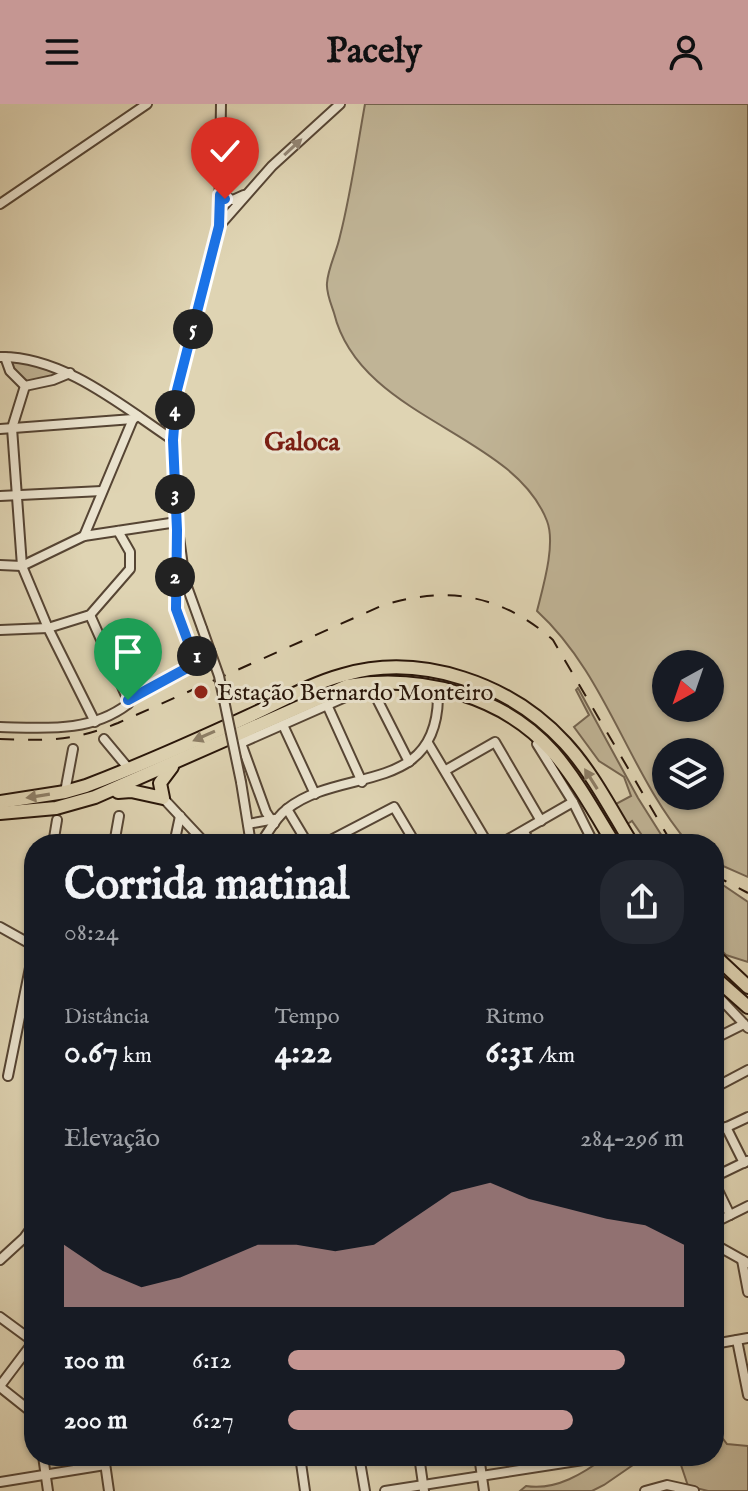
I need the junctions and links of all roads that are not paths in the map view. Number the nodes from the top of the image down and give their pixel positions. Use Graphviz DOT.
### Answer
graph roads {
  1 [pos="147,104"];
  2 [pos="221,104"];
  3 [pos="340,104"];
  4 [pos="249,192"];
  5 [pos="220,195"];
  6 [pos="0,204"];
  7 [pos="219,226"];
  8 [pos="3,357"];
  9 [pos="70,373"];
  10 [pos="25,386"];
  11 [pos="136,418"];
  12 [pos="12,428"];
  13 [pos="0,429"];
  14 [pos="173,440"];
  15 [pos="102,491"];
  16 [pos="16,495"];
  17 [pos="0,496"];
  18 [pos="177,526"];
  19 [pos="118,531"];
  20 [pos="84,536"];
  21 [pos="0,565"];
  22 [pos="22,566"];
  23 [pos="90,615"];
  24 [pos="48,628"];
  25 [pos="0,630"];
  26 [pos="385,682"];
  27 [pos="438,698"];
  28 [pos="377,699"];
  29 [pos="128,700"];
  30 [pos="328,707"];
  31 [pos="509,716"];
  32 [pos="95,722"];
  33 [pos="258,723"];
  34 [pos="283,725"];
  35 [pos="0,727"];
  36 [pos="104,739"];
  37 [pos="428,743"];
  38 [pos="73,749"];
  39 [pos="182,759"];
  40 [pos="409,762"];
  41 [pos="446,770"];
  42 [pos="132,775"];
  43 [pos="362,782"];
  44 [pos="65,792"];
  45 [pos="315,794"];
  46 [pos="95,797"];
  47 [pos="163,798"];
  48 [pos="0,802"];
  49 [pos="573,802"];
  50 [pos="287,809"];
  51 [pos="0,813"];
  52 [pos="119,816"];
  53 [pos="180,816"];
  54 [pos="57,820"];
  55 [pos="274,821"];
  56 [pos="541,821"];
  57 [pos="248,824"];
  58 [pos="524,832"];
  59 [pos="55,834"];
  60 [pos="116,834"];
  61 [pos="176,834"];
  62 [pos="197,834"];
  63 [pos="249,834"];
  64 [pos="266,834"];
  65 [pos="302,834"];
  66 [pos="342,834"];
  67 [pos="410,834"];
  68 [pos="482,834"];
  69 [pos="520,834"];
  70 [pos="588,834"];
  71 [pos="608,834"];
  72 [pos="625,834"];
  73 [pos="0,927"];
  74 [pos="24,941"];
  75 [pos="724,964"];
  76 [pos="724,986"];
  77 [pos="748,987"];
  78 [pos="24,997"];
  79 [pos="724,1003"];
  80 [pos="748,1007"];
  81 [pos="746,1026"];
  82 [pos="724,1035"];
  83 [pos="748,1070"];
  84 [pos="8,1076"];
  85 [pos="724,1083"];
  86 [pos="748,1117"];
  87 [pos="726,1127"];
  88 [pos="746,1162"];
  89 [pos="724,1174"];
  90 [pos="724,1202"];
  91 [pos="748,1206"];
  92 [pos="730,1215"];
  93 [pos="724,1218"];
  94 [pos="24,1238"];
  95 [pos="724,1249"];
  96 [pos="0,1260"];
  97 [pos="745,1261"];
  98 [pos="748,1292"];
  99 [pos="0,1317"];
  100 [pos="24,1335"];
  101 [pos="748,1338"];
  102 [pos="737,1340"];
  103 [pos="724,1342"];
  104 [pos="24,1355"];
  105 [pos="0,1386"];
  106 [pos="748,1395"];
  107 [pos="24,1406"];
  108 [pos="45,1466"];
  109 [pos="81,1466"];
  110 [pos="106,1466"];
  111 [pos="301,1466"];
  112 [pos="361,1466"];
  113 [pos="421,1466"];
  114 [pos="480,1466"];
  115 [pos="546,1466"];
  116 [pos="540,1467"];
  117 [pos="46,1475"];
  118 [pos="481,1476"];
  119 [pos="0,1482"];
  120 [pos="424,1488"];
  121 [pos="48,1491"];
  122 [pos="109,1491"];
  123 [pos="305,1491"];
  124 [pos="365,1491"];
  125 [pos="385,1491"];
  126 [pos="484,1491"];
  127 [pos="645,1491"];
  128 [pos="694,1491"];
  1 -- 6 [label="street"];
  2 -- 5 [label="street"];
  4 -- 3 [label="street, one-way"];
  4 -- 5 [label="street"];
  4 -- 7 [label="street"];
  5 -- 7 [label="street"];
  7 -- 14 [label="street"];
  8 -- 9 [label="street"];
  8 -- 10 [label="street"];
  9 -- 10 [label="street"];
  9 -- 11 [label="street"];
  10 -- 12 [label="street"];
  11 -- 12 [label="street"];
  11 -- 14 [label="street"];
  11 -- 15 [label="street"];
  12 -- 13 [label="street"];
  12 -- 16 [label="street"];
  14 -- 18 [label="street"];
  15 -- 16 [label="street"];
  15 -- 20 [label="street"];
  16 -- 17 [label="street"];
  16 -- 22 [label="street"];
  18 -- 19 [label="street"];
  18 -- 29 [label="street"];
  18 -- 57 [label="street, bridge"];
  19 -- 20 [label="street"];
  19 -- 23 [label="street"];
  20 -- 22 [label="street"];
  21 -- 22 [label="street"];
  22 -- 24 [label="street"];
  23 -- 24 [label="street"];
  23 -- 29 [label="street"];
  24 -- 25 [label="street"];
  24 -- 32 [label="street"];
  26 -- 30 [label="street"];
  26 -- 31 [label="highway"];
  26 -- 33 [label="highway"];
  27 -- 37 [label="street"];
  28 -- 40 [label="street"];
  29 -- 32 [label="street"];
  30 -- 34 [label="street"];
  30 -- 43 [label="street"];
  31 -- 49 [label="street"];
  31 -- 71 [label="highway"];
  32 -- 35 [label="street"];
  33 -- 34 [label="highway"];
  33 -- 39 [label="highway"];
  34 -- 45 [label="street"];
  34 -- 55 [label="street"];
  36 -- 42 [label="street"];
  37 -- 40 [label="street"];
  37 -- 41 [label="street"];
  38 -- 44 [label="street"];
  39 -- 42 [label="highway"];
  39 -- 47 [label="highway"];
  40 -- 43 [label="street"];
  41 -- 56 [label="street"];
  41 -- 68 [label="street"];
  42 -- 44 [label="highway"];
  42 -- 46 [label="highway"];
  72 -- 42 [label="highway, one-way"];
  43 -- 45 [label="street"];
  44 -- 48 [label="highway, one-way"];
  45 -- 50 [label="street"];
  46 -- 47 [label="highway"];
  46 -- 51 [label="highway"];
  47 -- 53 [label="street"];
  49 -- 56 [label="street"];
  49 -- 70 [label="street"];
  50 -- 55 [label="street"];
  50 -- 65 [label="street"];
  52 -- 60 [label="street"];
  53 -- 61 [label="street"];
  53 -- 62 [label="street"];
  54 -- 59 [label="street"];
  55 -- 57 [label="street"];
  55 -- 64 [label="street"];
  56 -- 58 [label="street"];
  57 -- 63 [label="street"];
  58 -- 69 [label="street"];
  66 -- 67 [label="street"];
  73 -- 74 [label="street"];
  75 -- 77 [label="highway"];
  76 -- 80 [label="highway"];
  78 -- 84 [label="street"];
  79 -- 81 [label="street"];
  81 -- 82 [label="street"];
  83 -- 85 [label="street"];
  86 -- 87 [label="street"];
  87 -- 88 [label="street"];
  88 -- 89 [label="street"];
  90 -- 92 [label="street"];
  91 -- 92 [label="street"];
  92 -- 93 [label="street"];
  94 -- 96 [label="street"];
  95 -- 97 [label="street"];
  97 -- 98 [label="street"];
  99 -- 100 [label="street"];
  101 -- 102 [label="street"];
  102 -- 103 [label="street"];
  102 -- 106 [label="street"];
  104 -- 105 [label="street"];
  105 -- 107 [label="street"];
  108 -- 117 [label="street"];
  109 -- 117 [label="street"];
  110 -- 122 [label="street"];
  111 -- 123 [label="street"];
  112 -- 124 [label="street"];
  113 -- 120 [label="street"];
  114 -- 118 [label="street"];
  115 -- 116 [label="street"];
  116 -- 118 [label="street"];
  117 -- 119 [label="street"];
  117 -- 121 [label="street"];
  118 -- 120 [label="street"];
  118 -- 126 [label="street"];
  120 -- 125 [label="street"];
  127 -- 128 [label="street"];
}
